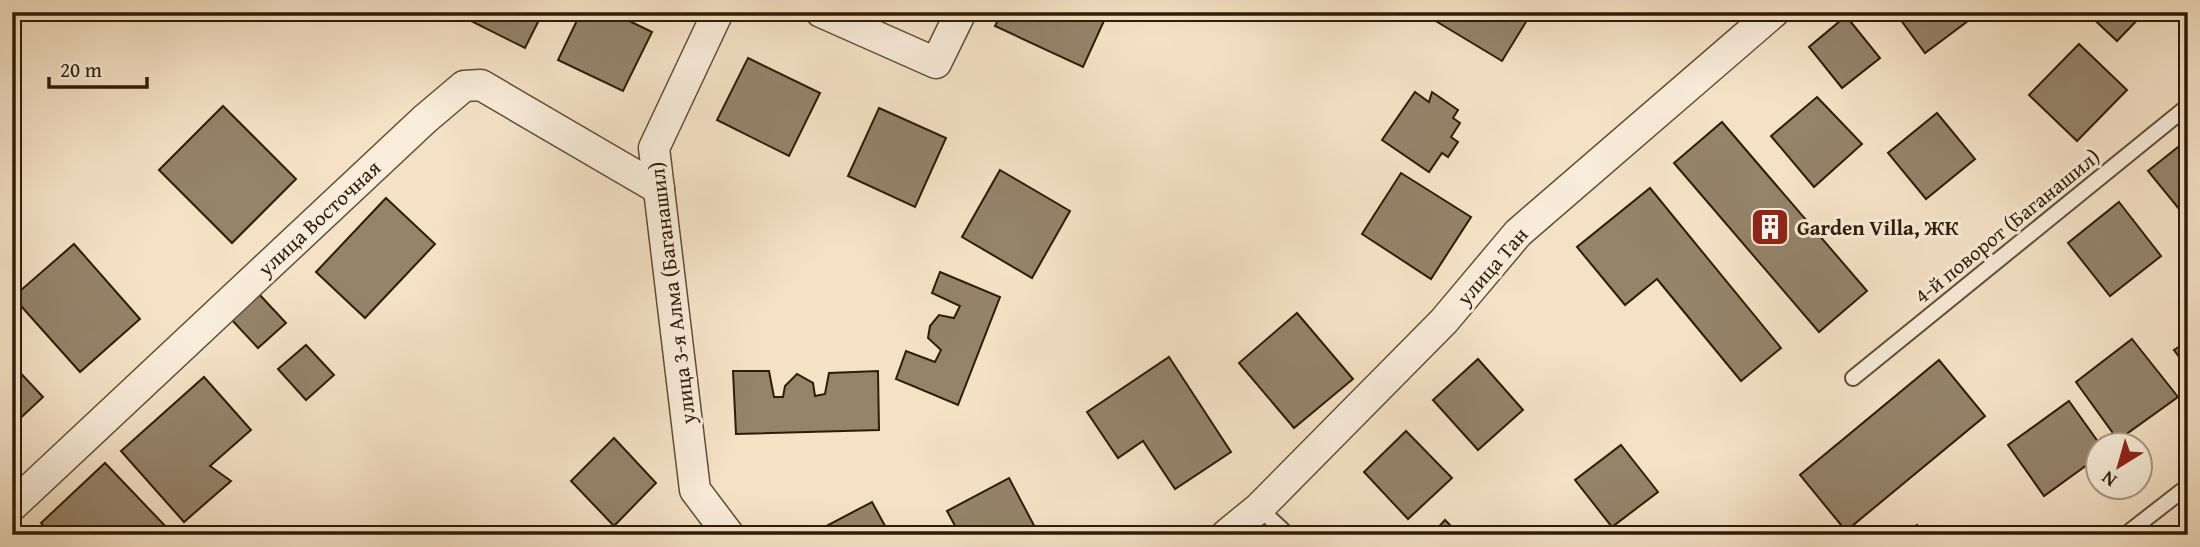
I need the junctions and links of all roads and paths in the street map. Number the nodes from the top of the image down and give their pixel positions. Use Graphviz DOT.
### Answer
graph roads {
  1 [pos="718,12"];
  2 [pos="821,12"];
  3 [pos="961,12"];
  4 [pos="1774,12"];
  5 [pos="2188,106"];
  6 [pos="659,189"];
  7 [pos="1853,378"];
  8 [pos="2188,486"];
  9 [pos="12,506"];
  10 [pos="1259,508"];
  11 [pos="729,535"];
  12 [pos="1226,535"];
  13 [pos="1288,535"];
  14 [pos="2125,535"];
  1 -- 6 [label="street, улица 3-я Алма (Баганашил)"];
  2 -- 3 [label="street"];
  4 -- 10 [label="street, улица Тан"];
  5 -- 7 [label="lane, 4-й поворот (Баганашил)"];
  6 -- 9 [label="street, улица Восточная"];
  6 -- 11 [label="street, улица 3-я Алма (Баганашил)"];
  8 -- 14 [label="lane"];
  10 -- 12 [label="street, улица Тан"];
  10 -- 13 [label="lane"];
}
